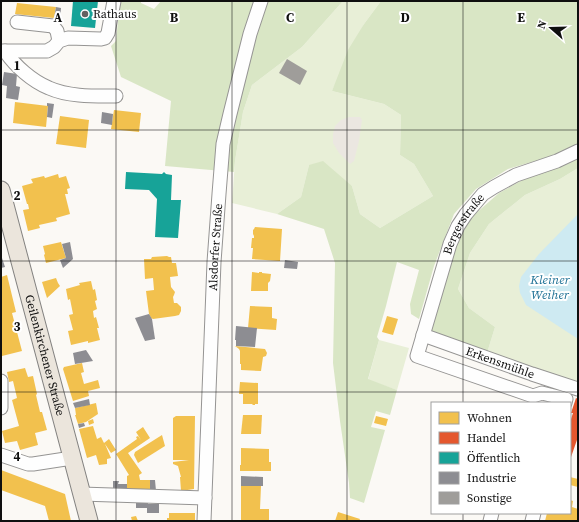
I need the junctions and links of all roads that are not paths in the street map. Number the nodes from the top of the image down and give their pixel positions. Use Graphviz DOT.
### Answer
graph roads {
  1 [pos="114,1"];
  2 [pos="261,1"];
  3 [pos="17,22"];
  4 [pos="59,41"];
  5 [pos="3,51"];
  6 [pos="116,96"];
  7 [pos="578,151"];
  8 [pos="1,190"];
  9 [pos="423,335"];
  10 [pos="1,381"];
  11 [pos="578,389"];
  12 [pos="524,399"];
  13 [pos="565,402"];
  14 [pos="1,408"];
  15 [pos="1,455"];
  16 [pos="72,458"];
  17 [pos="81,494"];
  18 [pos="205,498"];
  19 [pos="88,521"];
  20 [pos="204,521"];
  1 -- 4 [label="street"];
  2 -- 18 [label="street, Alsdorfer Straße"];
  3 -- 4 [label="street"];
  4 -- 5 [label="street"];
  5 -- 6 [label="street"];
  7 -- 9 [label="street, Bergerstraße"];
  8 -- 16 [label="main road, Geilenkirchener Straße"];
  9 -- 11 [label="street, Erkensmühle"];
  9 -- 12 [label="street, Bergerstraße"];
  10 -- 14 [label="street"];
  12 -- 13 [label="street"];
  15 -- 16 [label="street"];
  16 -- 17 [label="main road, Geilenkirchener Straße"];
  17 -- 18 [label="street"];
  17 -- 19 [label="main road, Geilenkirchener Straße"];
  18 -- 20 [label="street, Alsdorfer Straße"];
}
